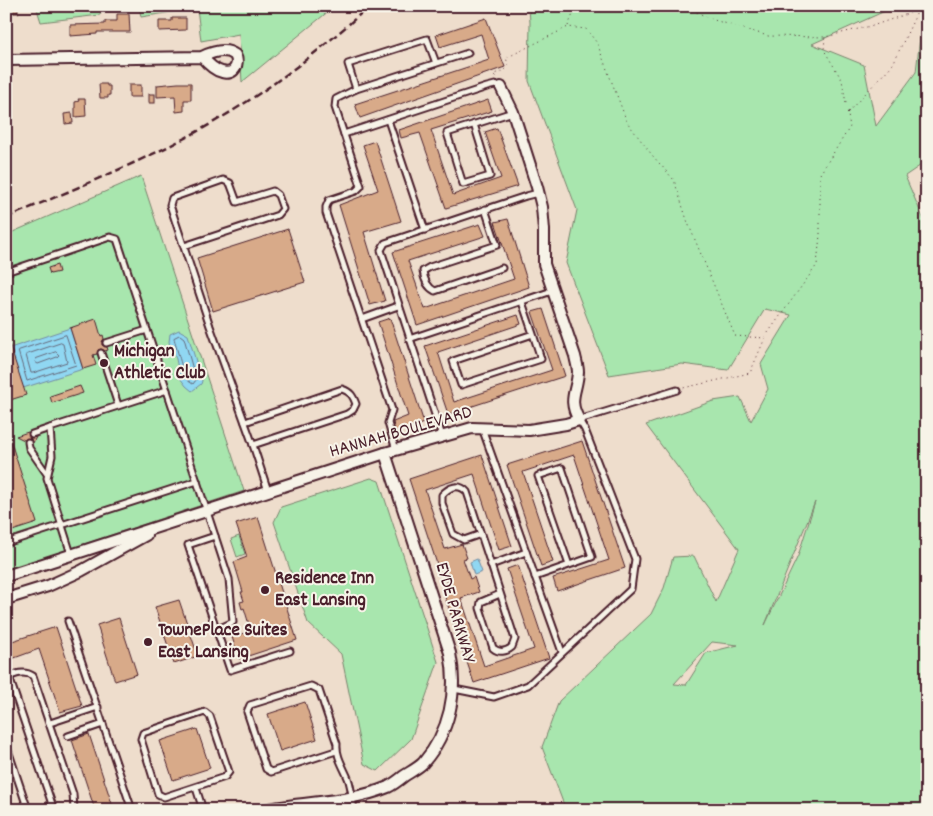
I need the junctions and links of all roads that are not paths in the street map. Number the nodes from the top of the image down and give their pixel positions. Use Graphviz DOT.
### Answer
graph roads {
  1 [pos="468,53"];
  2 [pos="202,57"];
  3 [pos="6,60"];
  4 [pos="436,64"];
  5 [pos="499,87"];
  6 [pos="356,89"];
  7 [pos="513,112"];
  8 [pos="388,120"];
  9 [pos="474,124"];
  10 [pos="344,134"];
  11 [pos="538,193"];
  12 [pos="485,209"];
  13 [pos="425,230"];
  14 [pos="184,246"];
  15 [pos="502,268"];
  16 [pos="6,272"];
  17 [pos="552,291"];
  18 [pos="522,302"];
  19 [pos="398,306"];
  20 [pos="362,319"];
  21 [pos="147,330"];
  22 [pos="533,334"];
  23 [pos="410,339"];
  24 [pos="106,343"];
  25 [pos="101,353"];
  26 [pos="167,390"];
  27 [pos="678,390"];
  28 [pos="118,405"];
  29 [pos="579,420"];
  30 [pos="245,422"];
  31 [pos="50,428"];
  32 [pos="482,428"];
  33 [pos="32,434"];
  34 [pos="442,436"];
  35 [pos="28,442"];
  36 [pos="253,445"];
  37 [pos="396,450"];
  38 [pos="385,453"];
  39 [pos="47,475"];
  40 [pos="197,481"];
  41 [pos="268,491"];
  42 [pos="206,511"];
  43 [pos="61,525"];
  44 [pos="161,526"];
  45 [pos="481,534"];
  46 [pos="215,536"];
  47 [pos="6,543"];
  48 [pos="526,552"];
  49 [pos="71,554"];
  50 [pos="491,565"];
  51 [pos="569,565"];
  52 [pos="6,576"];
  53 [pos="535,577"];
  54 [pos="500,594"];
  55 [pos="6,599"];
  56 [pos="68,620"];
  57 [pos="216,630"];
  58 [pos="290,651"];
  59 [pos="562,652"];
  60 [pos="8,677"];
  61 [pos="454,689"];
  62 [pos="98,707"];
  63 [pos="50,723"];
  64 [pos="103,724"];
  65 [pos="68,736"];
  66 [pos="6,744"];
  67 [pos="336,751"];
  68 [pos="196,788"];
  69 [pos="353,797"];
  70 [pos="28,810"];
  71 [pos="54,810"];
  72 [pos="74,810"];
  73 [pos="132,810"];
  74 [pos="203,810"];
  75 [pos="264,810"];
  76 [pos="354,810"];
  1 -- 4 [label="lane"];
  2 -- 3 [label="street"];
  4 -- 6 [label="lane"];
  4 -- 6 [label="lane"];
  5 -- 7 [label="street"];
  5 -- 8 [label="lane"];
  6 -- 10 [label="lane"];
  7 -- 9 [label="lane"];
  7 -- 11 [label="street"];
  8 -- 10 [label="lane"];
  8 -- 13 [label="lane"];
  9 -- 9 [label="lane"];
  10 -- 20 [label="lane"];
  11 -- 12 [label="lane"];
  11 -- 17 [label="street"];
  12 -- 13 [label="lane"];
  12 -- 15 [label="lane"];
  13 -- 19 [label="lane"];
  14 -- 14 [label="lane"];
  14 -- 30 [label="lane"];
  16 -- 21 [label="lane"];
  17 -- 18 [label="lane"];
  17 -- 29 [label="street"];
  18 -- 22 [label="lane"];
  18 -- 23 [label="lane"];
  19 -- 20 [label="lane"];
  19 -- 23 [label="lane"];
  20 -- 37 [label="lane"];
  21 -- 24 [label="lane"];
  21 -- 26 [label="lane"];
  22 -- 22 [label="lane"];
  23 -- 34 [label="lane"];
  25 -- 28 [label="lane"];
  26 -- 28 [label="lane"];
  26 -- 40 [label="lane"];
  27 -- 29 [label="lane"];
  28 -- 31 [label="lane"];
  29 -- 32 [label="street, HANNAH BOULEVARD"];
  29 -- 59 [label="lane"];
  30 -- 36 [label="lane"];
  30 -- 36 [label="lane"];
  31 -- 33 [label="lane"];
  31 -- 39 [label="lane"];
  32 -- 34 [label="street, HANNAH BOULEVARD"];
  32 -- 48 [label="lane"];
  34 -- 37 [label="street, HANNAH BOULEVARD"];
  35 -- 39 [label="lane"];
  36 -- 41 [label="lane"];
  37 -- 38 [label="street, HANNAH BOULEVARD"];
  38 -- 41 [label="street, HANNAH BOULEVARD"];
  38 -- 61 [label="street, EYDE PARKWAY"];
  39 -- 43 [label="lane"];
  40 -- 42 [label="lane"];
  40 -- 43 [label="lane"];
  41 -- 42 [label="street, HANNAH BOULEVARD"];
  42 -- 44 [label="street, HANNAH BOULEVARD"];
  42 -- 46 [label="lane"];
  43 -- 47 [label="lane"];
  43 -- 49 [label="lane"];
  44 -- 49 [label="street, HANNAH BOULEVARD"];
  44 -- 55 [label="street, HANNAH BOULEVARD"];
  45 -- 45 [label="lane"];
  45 -- 50 [label="lane"];
  46 -- 57 [label="lane"];
  46 -- 57 [label="lane"];
  48 -- 50 [label="lane"];
  48 -- 53 [label="lane"];
  49 -- 52 [label="street, HANNAH BOULEVARD"];
  50 -- 54 [label="lane"];
  51 -- 51 [label="lane"];
  51 -- 53 [label="lane"];
  53 -- 59 [label="lane"];
  54 -- 54 [label="lane"];
  56 -- 62 [label="lane"];
  57 -- 58 [label="lane"];
  59 -- 61 [label="lane"];
  60 -- 63 [label="lane"];
  60 -- 71 [label="lane"];
  61 -- 69 [label="street, EYDE PARKWAY"];
  62 -- 63 [label="lane"];
  62 -- 64 [label="lane"];
  63 -- 72 [label="lane"];
  64 -- 65 [label="lane"];
  64 -- 73 [label="lane"];
  66 -- 70 [label="lane"];
  67 -- 67 [label="lane"];
  67 -- 69 [label="lane"];
  68 -- 68 [label="lane"];
  68 -- 74 [label="lane"];
  69 -- 75 [label="street, EYDE PARKWAY"];
  69 -- 76 [label="lane"];
}
